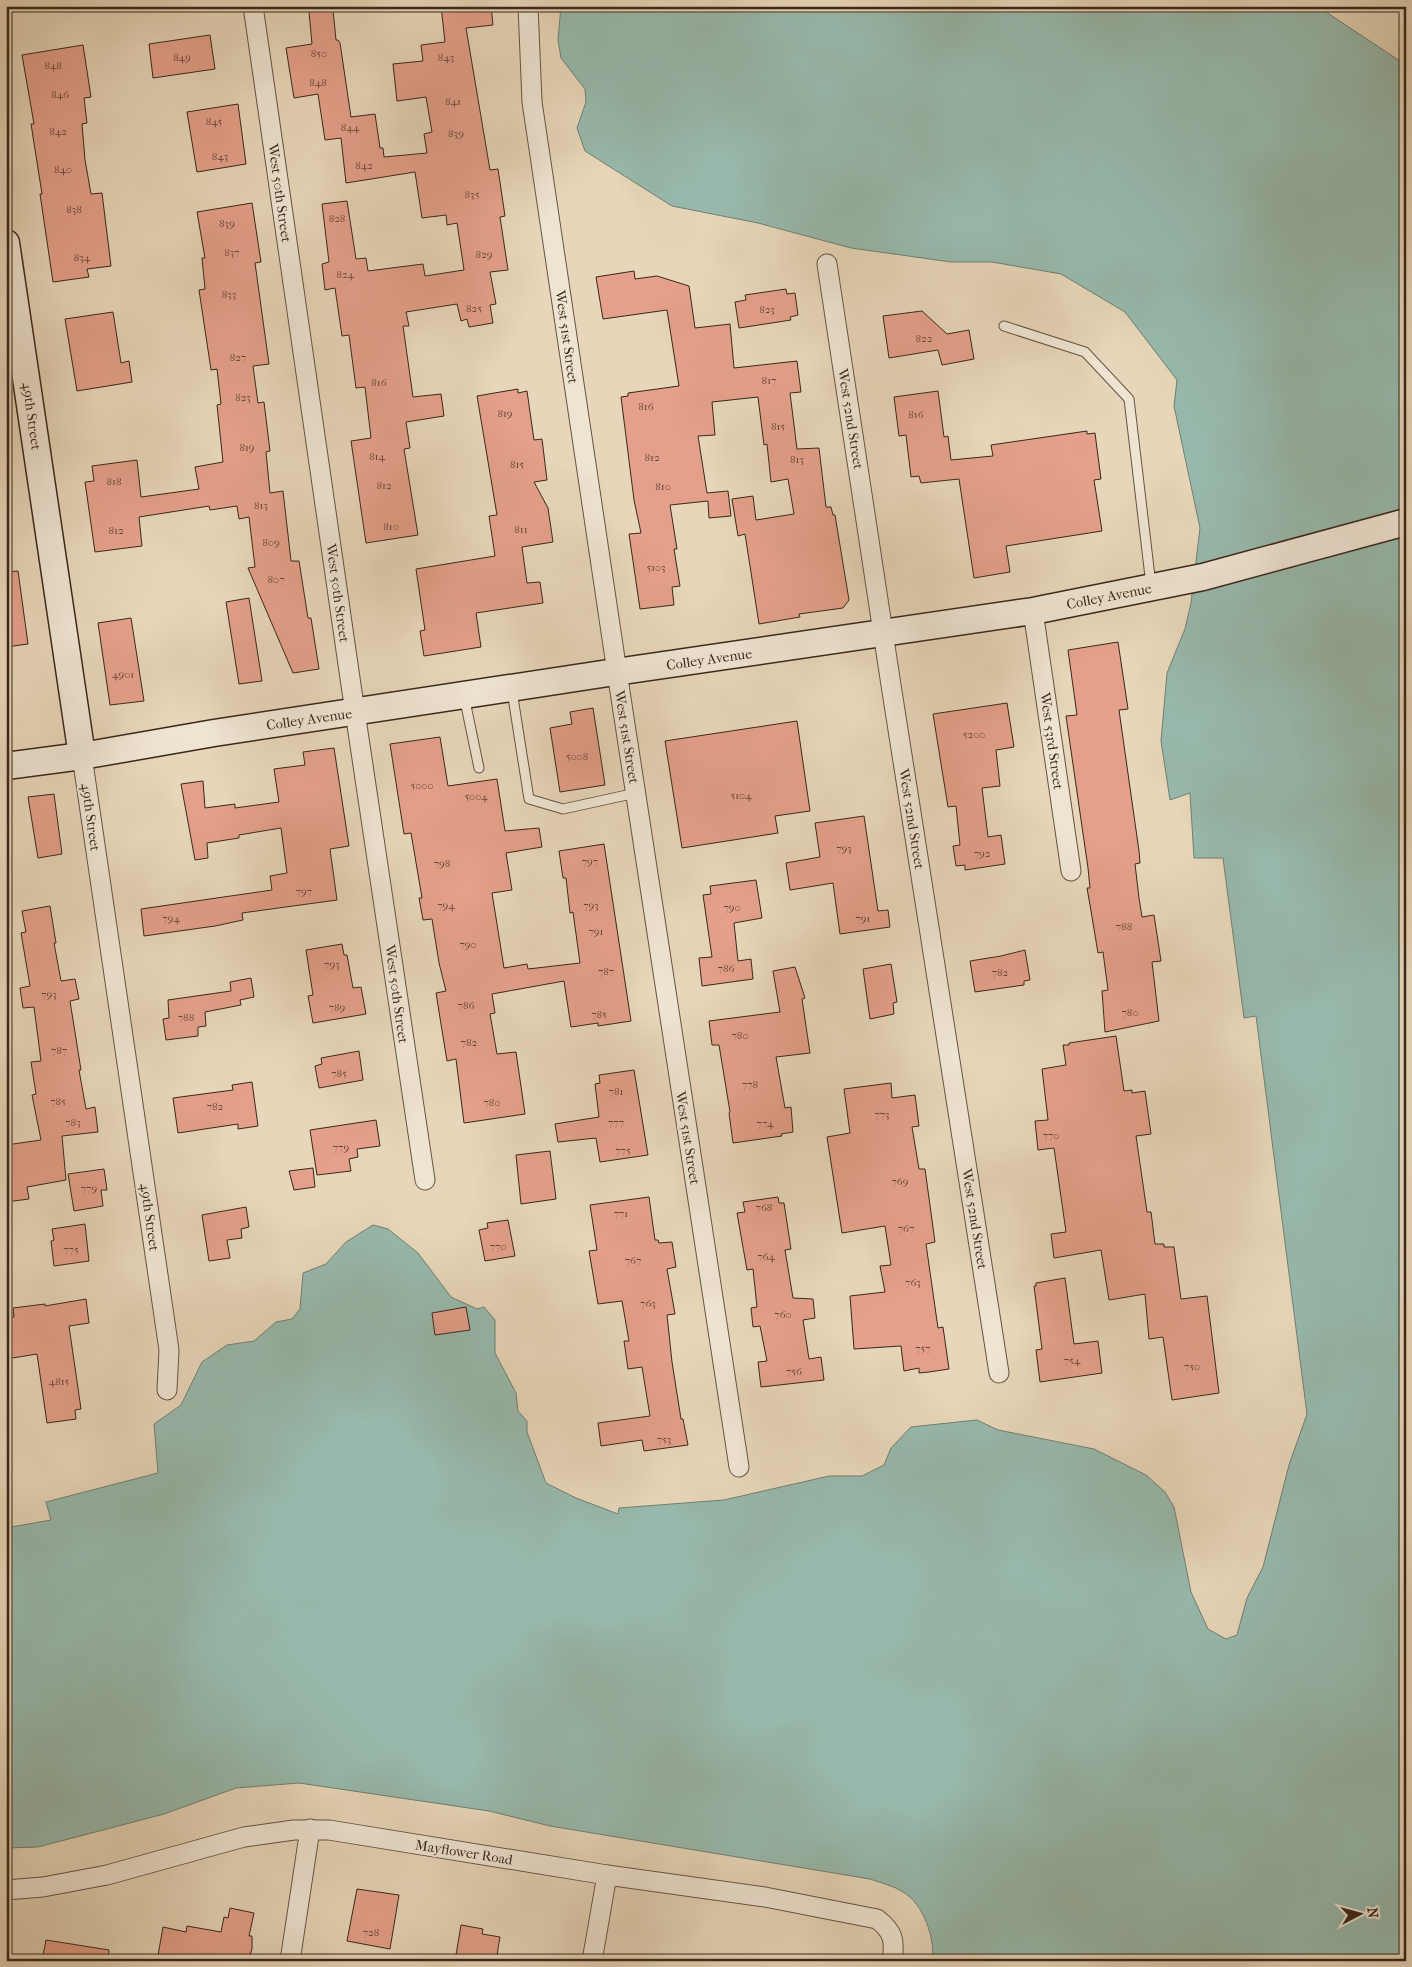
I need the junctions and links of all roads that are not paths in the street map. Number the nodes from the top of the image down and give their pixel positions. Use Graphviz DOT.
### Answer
graph roads {
  1 [pos="253,6"];
  2 [pos="528,6"];
  3 [pos="6,243"];
  4 [pos="827,264"];
  5 [pos="1004,326"];
  6 [pos="1406,522"];
  7 [pos="1151,588"];
  8 [pos="1033,611"];
  9 [pos="883,634"];
  10 [pos="617,672"];
  11 [pos="511,688"];
  12 [pos="464,696"];
  13 [pos="356,712"];
  14 [pos="82,756"];
  15 [pos="6,766"];
  16 [pos="479,768"];
  17 [pos="636,793"];
  18 [pos="1071,871"];
  19 [pos="425,1180"];
  20 [pos="999,1373"];
  21 [pos="167,1390"];
  22 [pos="739,1467"];
  23 [pos="310,1829"];
  24 [pos="607,1874"];
  25 [pos="6,1890"];
  26 [pos="290,1961"];
  27 [pos="592,1961"];
  28 [pos="892,1961"];
  1 -- 13 [label="street, West 50th Street"];
  2 -- 10 [label="street, West 51st Street"];
  3 -- 14 [label="main road, 49th Street"];
  4 -- 9 [label="street, West 52nd Street"];
  5 -- 7 [label="lane"];
  6 -- 7 [label="main road, Colley Avenue"];
  7 -- 8 [label="main road, Colley Avenue"];
  8 -- 9 [label="main road, Colley Avenue"];
  8 -- 18 [label="street, West 53rd Street"];
  9 -- 10 [label="main road, Colley Avenue"];
  9 -- 20 [label="street, West 52nd Street"];
  10 -- 11 [label="main road, Colley Avenue"];
  10 -- 17 [label="street, West 51st Street"];
  11 -- 12 [label="main road, Colley Avenue"];
  11 -- 17 [label="lane"];
  12 -- 13 [label="main road, Colley Avenue"];
  12 -- 16 [label="lane"];
  13 -- 14 [label="main road, Colley Avenue"];
  13 -- 19 [label="street, West 50th Street"];
  14 -- 15 [label="main road, Colley Avenue"];
  14 -- 21 [label="street, 49th Street"];
  17 -- 22 [label="street, West 51st Street"];
  23 -- 24 [label="street, Mayflower Road"];
  23 -- 25 [label="street, Mayflower Road"];
  23 -- 26 [label="street"];
  24 -- 27 [label="street"];
  24 -- 28 [label="street, Mayflower Road"];
}
